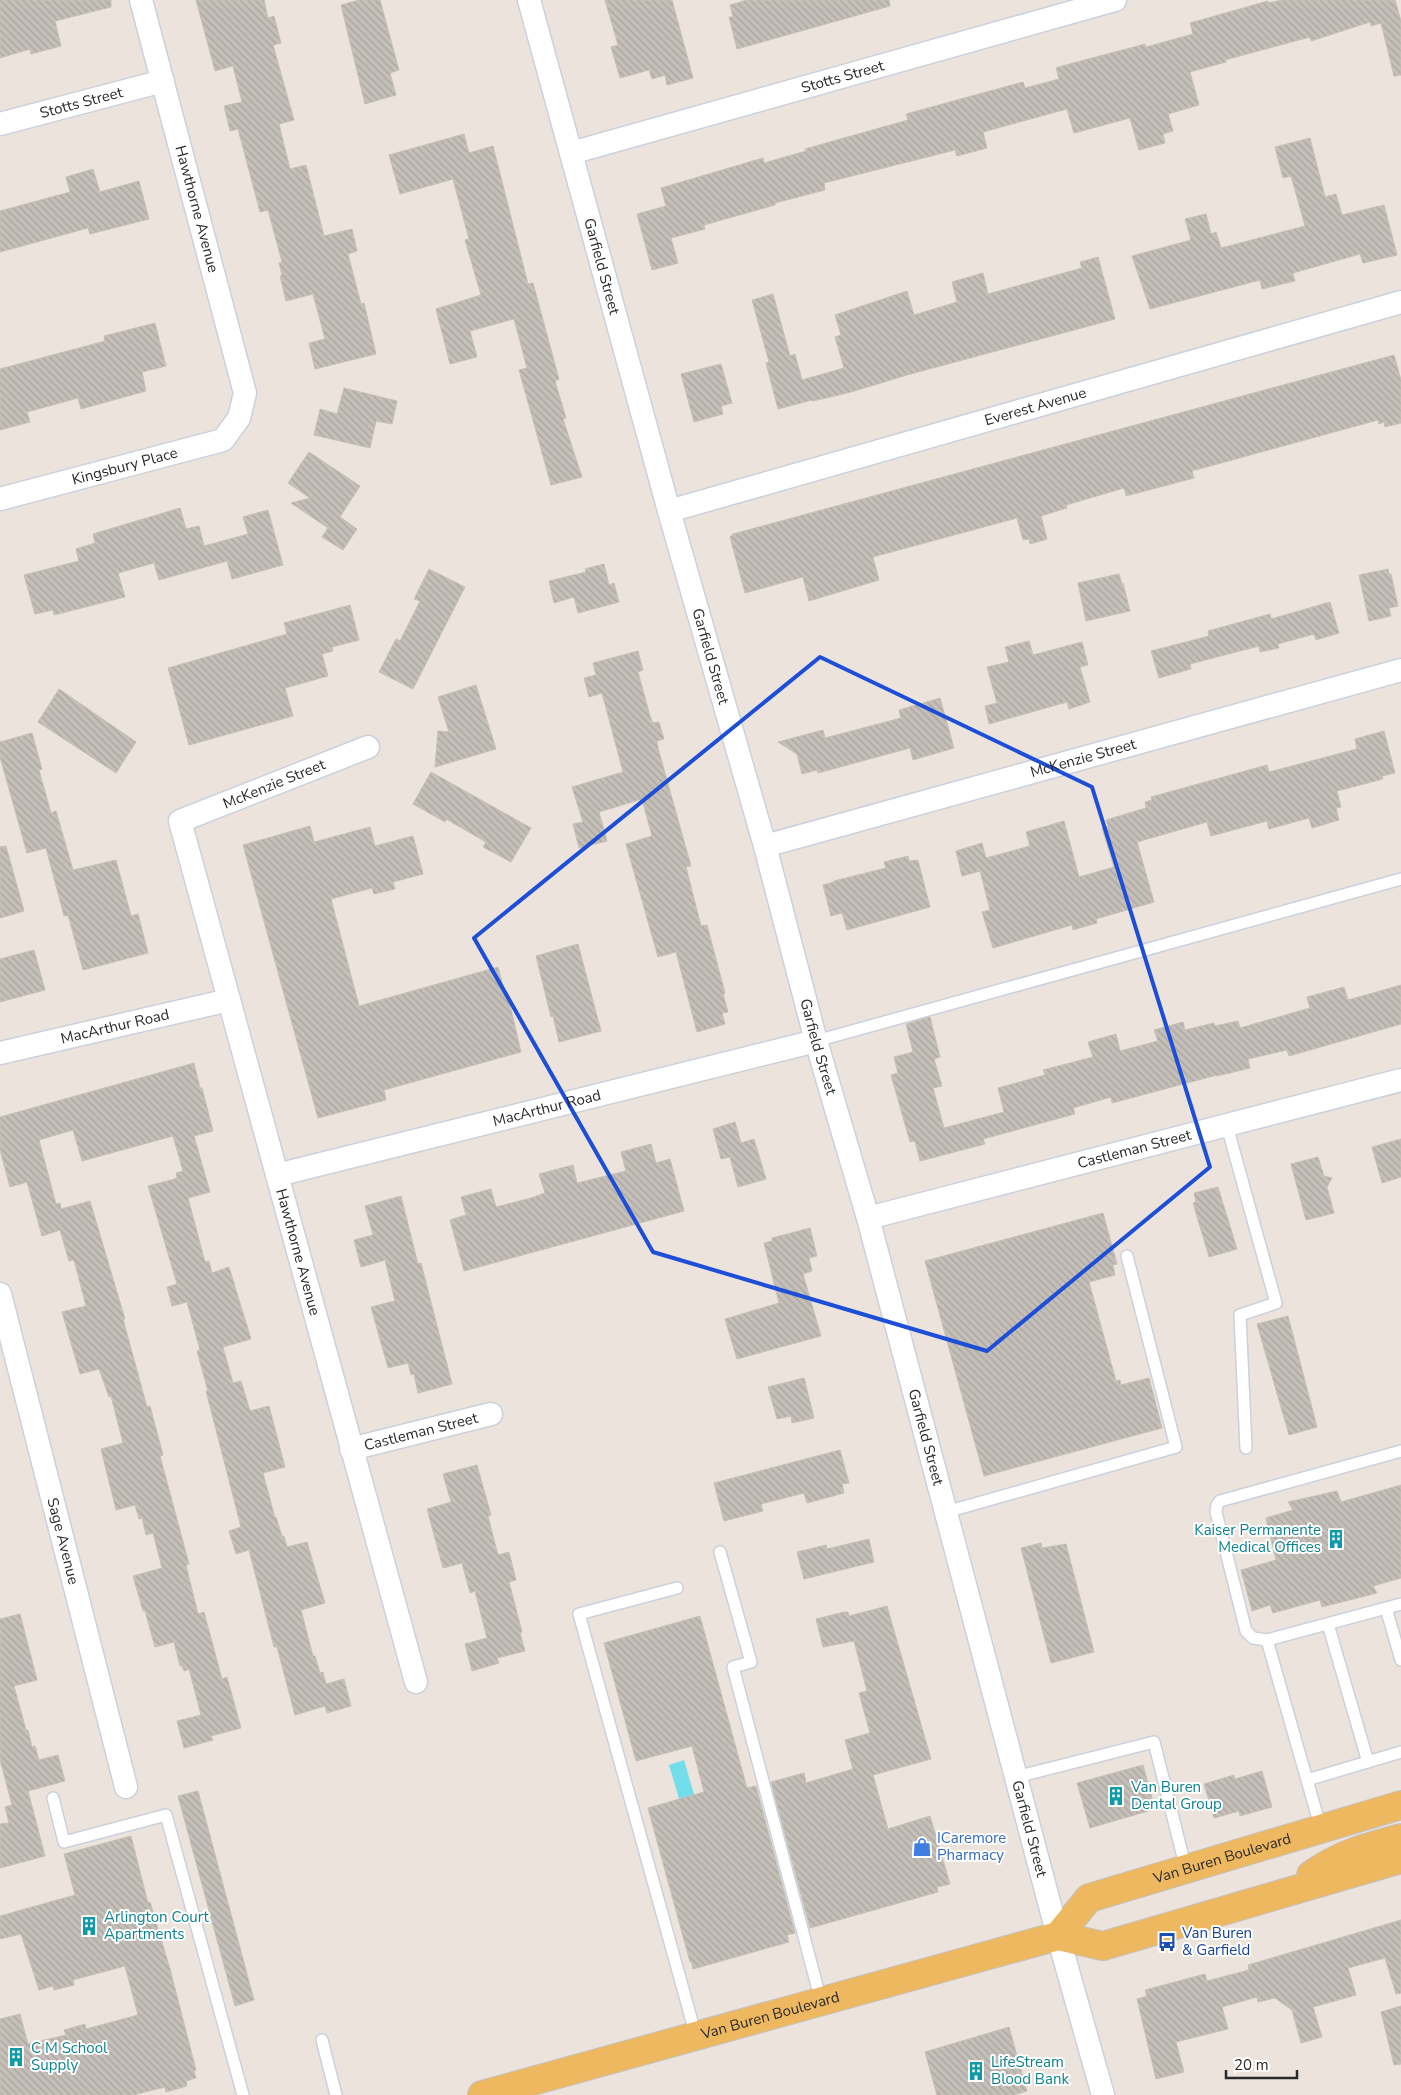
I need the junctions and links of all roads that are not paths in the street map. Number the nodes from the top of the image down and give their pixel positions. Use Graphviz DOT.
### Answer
graph roads {
  1 [pos="141,0"];
  2 [pos="529,0"];
  3 [pos="1114,0"];
  4 [pos="163,80"];
  5 [pos="0,124"];
  6 [pos="571,153"];
  7 [pos="1401,302"];
  8 [pos="239,418"];
  9 [pos="0,499"];
  10 [pos="669,511"];
  11 [pos="1401,670"];
  12 [pos="368,747"];
  13 [pos="180,821"];
  14 [pos="765,846"];
  15 [pos="1401,879"];
  16 [pos="229,1000"];
  17 [pos="816,1041"];
  18 [pos="0,1053"];
  19 [pos="1401,1080"];
  20 [pos="1227,1126"];
  21 [pos="277,1175"];
  22 [pos="868,1218"];
  23 [pos="1127,1256"];
  24 [pos="0,1294"];
  25 [pos="491,1414"];
  26 [pos="1246,1448"];
  27 [pos="351,1449"];
  28 [pos="1401,1451"];
  29 [pos="946,1512"];
  30 [pos="720,1552"];
  31 [pos="677,1588"];
  32 [pos="1401,1604"];
  33 [pos="1386,1608"];
  34 [pos="1328,1624"];
  35 [pos="1267,1640"];
  36 [pos="1401,1660"];
  37 [pos="416,1682"];
  38 [pos="1401,1752"];
  39 [pos="1368,1762"];
  40 [pos="1016,1777"];
  41 [pos="1307,1780"];
  42 [pos="126,1787"];
  43 [pos="53,1798"];
  44 [pos="1401,1805"];
  45 [pos="1321,1829"];
  46 [pos="1401,1838"];
  47 [pos="1401,1859"];
  48 [pos="1186,1869"];
  49 [pos="1286,1893"];
  50 [pos="1058,1936"];
  51 [pos="821,2001"];
  52 [pos="696,2036"];
  53 [pos="322,2040"];
  54 [pos="244,2095"];
  55 [pos="336,2095"];
  56 [pos="482,2095"];
  57 [pos="1102,2095"];
  1 -- 4 [label="street, Hawthorne Avenue"];
  2 -- 6 [label="street, Garfield Street"];
  3 -- 6 [label="street, Stotts Street"];
  4 -- 5 [label="street, Stotts Street"];
  4 -- 8 [label="street, Hawthorne Avenue"];
  6 -- 10 [label="street, Garfield Street"];
  7 -- 10 [label="street, Everest Avenue"];
  8 -- 9 [label="street, Kingsbury Place"];
  10 -- 14 [label="street, Garfield Street"];
  11 -- 14 [label="street, McKenzie Street"];
  12 -- 13 [label="street, McKenzie Street"];
  13 -- 16 [label="street, Hawthorne Avenue"];
  14 -- 17 [label="street, Garfield Street"];
  15 -- 17 [label="lane"];
  16 -- 18 [label="street, MacArthur Road"];
  16 -- 21 [label="street, Hawthorne Avenue"];
  17 -- 21 [label="street, MacArthur Road"];
  17 -- 22 [label="street, Garfield Street"];
  19 -- 20 [label="street, Castleman Street"];
  20 -- 22 [label="street, Castleman Street"];
  20 -- 26 [label="lane"];
  21 -- 27 [label="street, Hawthorne Avenue"];
  22 -- 29 [label="street, Garfield Street"];
  23 -- 29 [label="lane"];
  24 -- 42 [label="street, Sage Avenue"];
  25 -- 27 [label="street, Castleman Street"];
  27 -- 37 [label="street, Hawthorne Avenue"];
  28 -- 35 [label="lane"];
  29 -- 40 [label="street, Garfield Street"];
  30 -- 51 [label="lane"];
  31 -- 52 [label="lane"];
  32 -- 33 [label="lane"];
  33 -- 34 [label="lane"];
  33 -- 36 [label="lane"];
  34 -- 35 [label="lane"];
  34 -- 39 [label="lane"];
  35 -- 41 [label="lane"];
  38 -- 39 [label="lane"];
  39 -- 41 [label="lane"];
  40 -- 48 [label="lane"];
  40 -- 50 [label="street, Garfield Street"];
  41 -- 45 [label="lane"];
  43 -- 54 [label="lane"];
  44 -- 45 [label="main road, Van Buren Boulevard"];
  45 -- 48 [label="main road, Van Buren Boulevard"];
  46 -- 49 [label="main road"];
  47 -- 49 [label="main road, Van Buren Boulevard"];
  48 -- 50 [label="main road, Van Buren Boulevard"];
  49 -- 50 [label="main road, Van Buren Boulevard"];
  50 -- 51 [label="main road, Van Buren Boulevard"];
  50 -- 57 [label="street, Garfield Street"];
  51 -- 52 [label="main road, Van Buren Boulevard"];
  52 -- 56 [label="main road, Van Buren Boulevard"];
  53 -- 55 [label="lane"];
}
